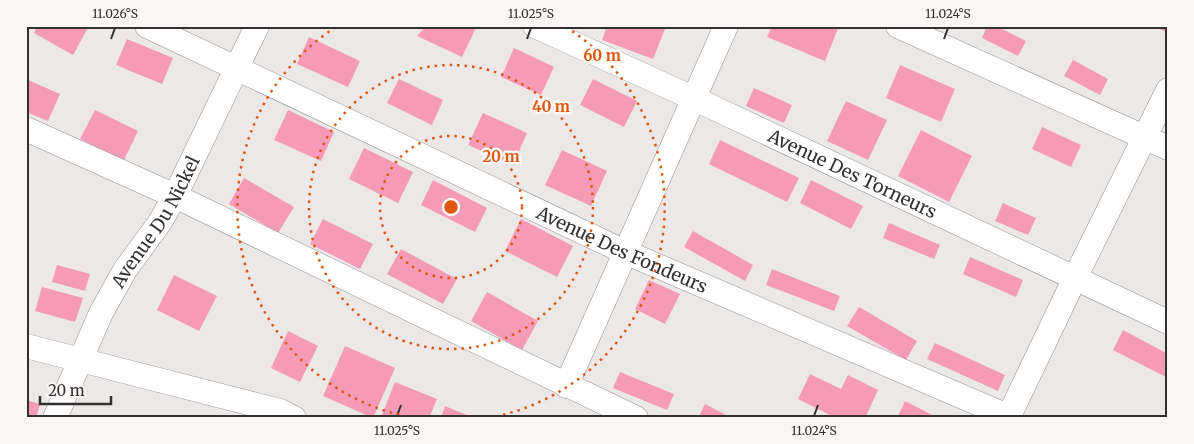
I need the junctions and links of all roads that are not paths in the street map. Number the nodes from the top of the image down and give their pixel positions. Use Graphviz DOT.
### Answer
graph roads {
  1 [pos="148,26"];
  2 [pos="257,26"];
  3 [pos="535,26"];
  4 [pos="726,26"];
  5 [pos="898,26"];
  6 [pos="237,69"];
  7 [pos="1168,90"];
  8 [pos="695,99"];
  9 [pos="26,128"];
  10 [pos="1146,138"];
  11 [pos="1168,148"];
  12 [pos="175,196"];
  13 [pos="625,252"];
  14 [pos="1074,280"];
  15 [pos="1168,322"];
  16 [pos="26,346"];
  17 [pos="80,360"];
  18 [pos="566,386"];
  19 [pos="1010,417"];
  20 [pos="55,418"];
  21 [pos="294,418"];
  22 [pos="636,418"];
  1 -- 6 [label="street, Avenue Des Fondeurs"];
  2 -- 6 [label="street, Avenue Du Nickel"];
  3 -- 8 [label="street, Avenue Des Torneurs"];
  4 -- 8 [label="street"];
  5 -- 10 [label="street"];
  6 -- 12 [label="street, Avenue Du Nickel"];
  6 -- 13 [label="street, Avenue Des Fondeurs"];
  7 -- 10 [label="street"];
  8 -- 13 [label="street"];
  8 -- 14 [label="street, Avenue Des Torneurs"];
  9 -- 12 [label="street"];
  10 -- 11 [label="street"];
  10 -- 14 [label="street"];
  12 -- 17 [label="street, Avenue Du Nickel"];
  12 -- 18 [label="street"];
  13 -- 18 [label="street"];
  13 -- 19 [label="street, Avenue Des Fondeurs"];
  14 -- 15 [label="street, Avenue Des Torneurs"];
  14 -- 19 [label="street"];
  16 -- 17 [label="street"];
  17 -- 20 [label="street, Avenue Du Nickel"];
  17 -- 21 [label="street"];
  18 -- 22 [label="street"];
}
